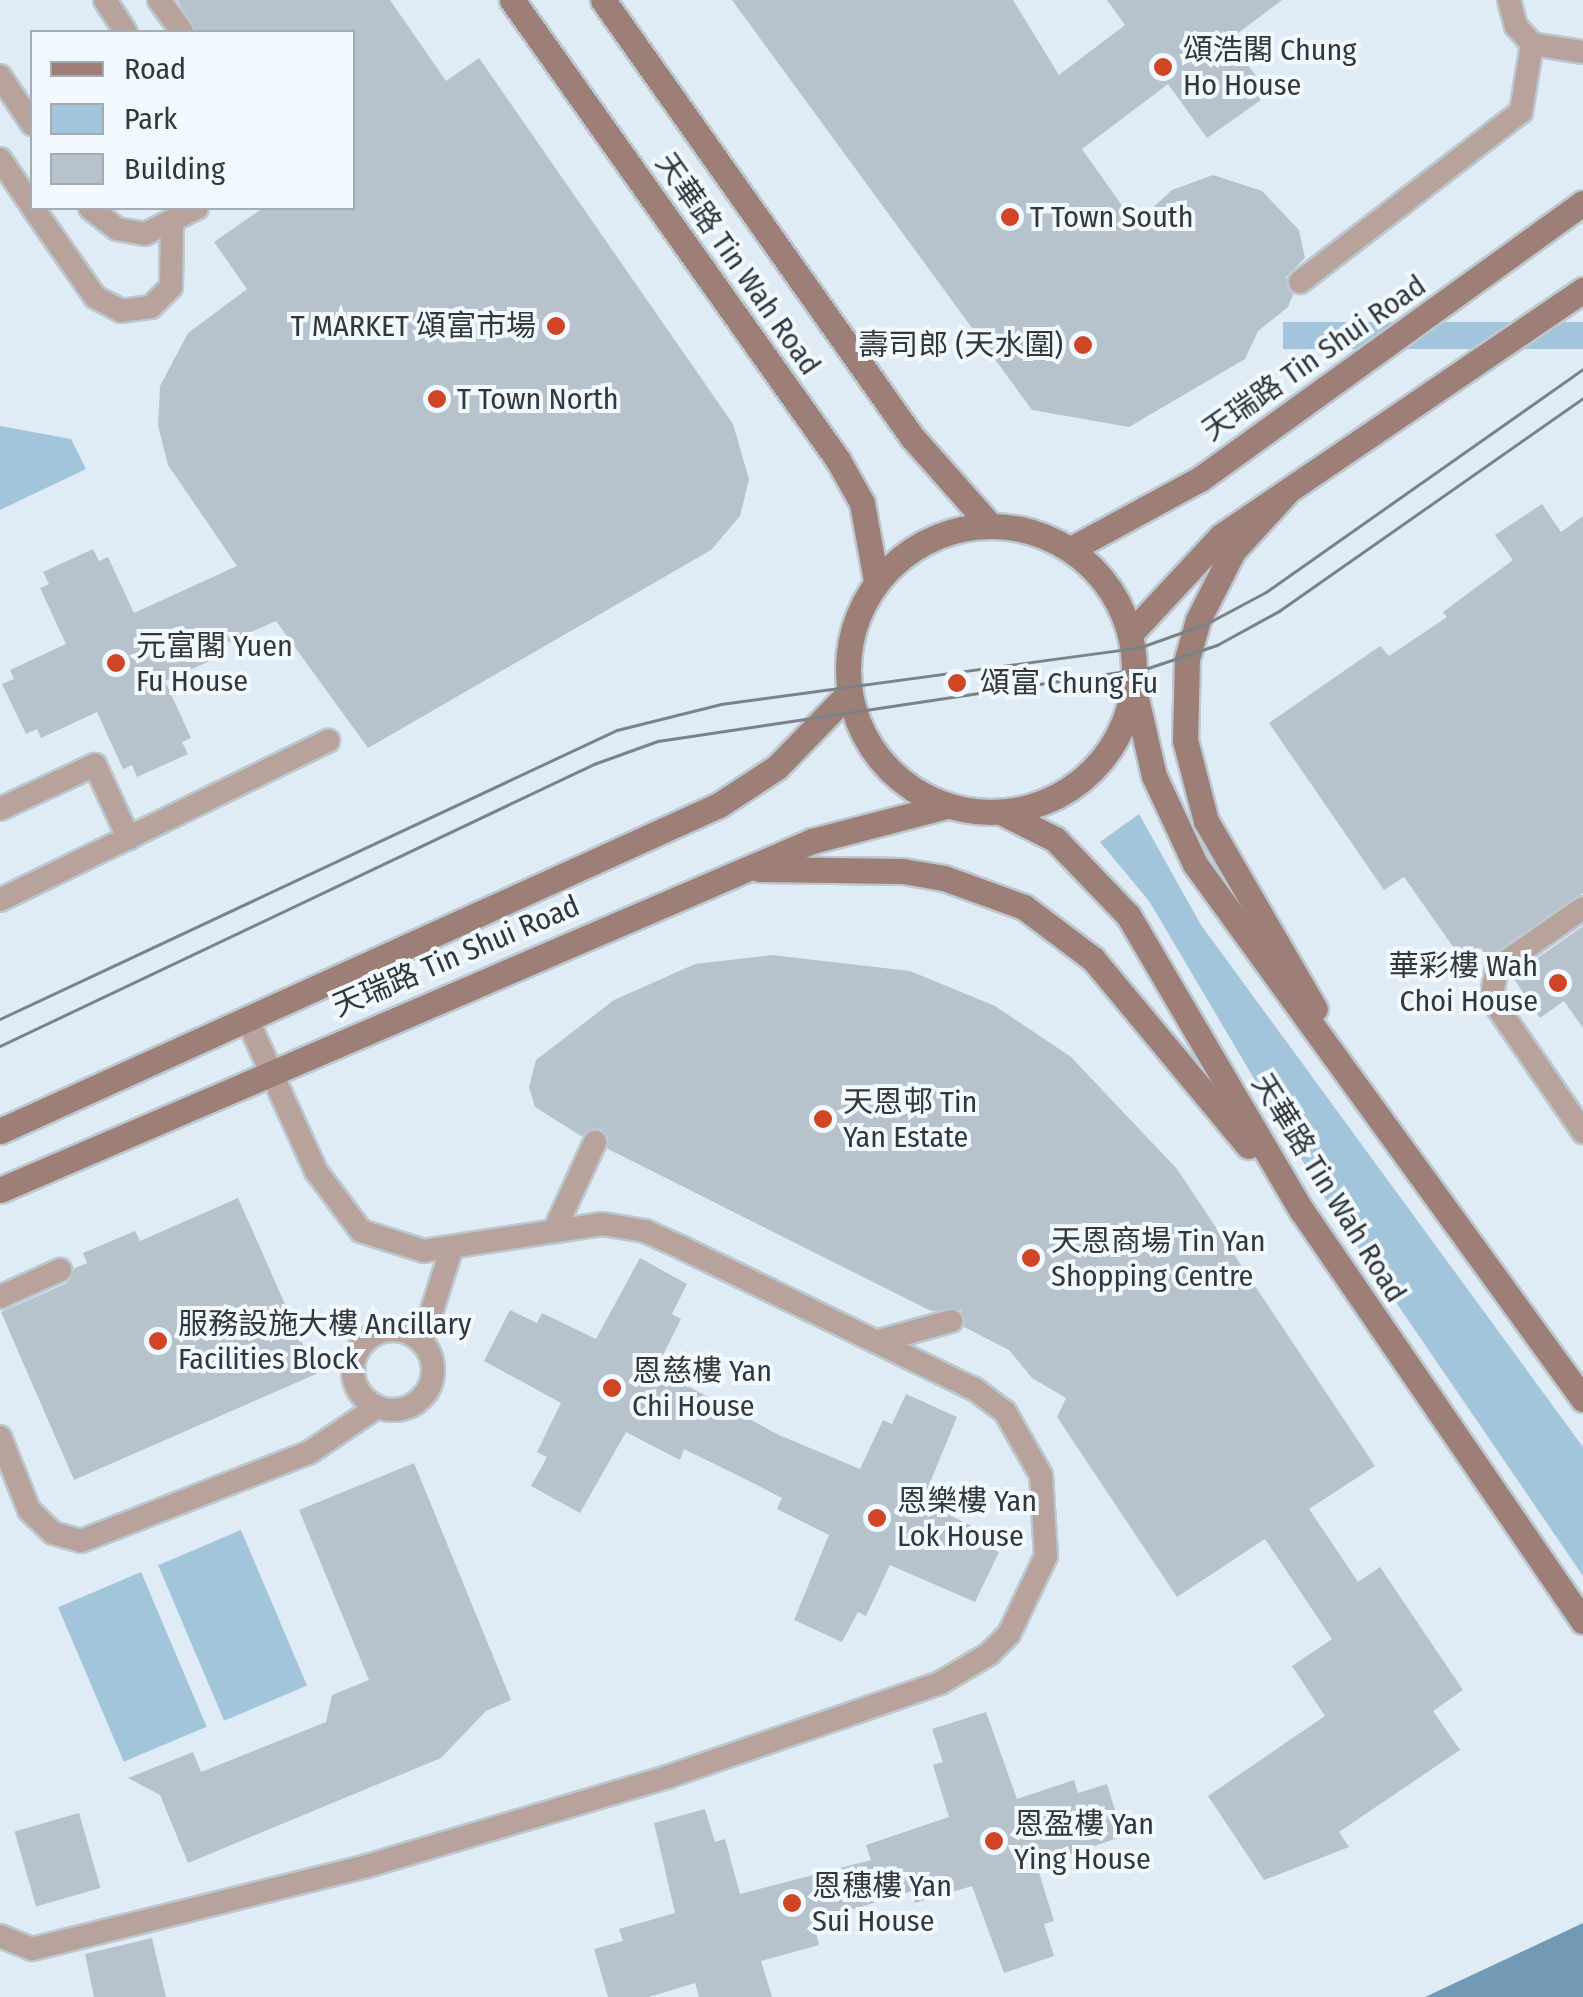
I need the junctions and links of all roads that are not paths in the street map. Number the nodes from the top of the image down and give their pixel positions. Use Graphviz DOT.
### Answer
graph roads {
  1 [pos="105,0"];
  2 [pos="159,0"];
  3 [pos="512,0"];
  4 [pos="603,0"];
  5 [pos="1509,0"];
  6 [pos="125,30"];
  7 [pos="181,30"];
  8 [pos="1532,44"];
  9 [pos="1583,52"];
  10 [pos="0,76"];
  11 [pos="30,121"];
  12 [pos="0,159"];
  13 [pos="30,203"];
  14 [pos="1583,203"];
  15 [pos="35,210"];
  16 [pos="93,210"];
  17 [pos="194,210"];
  18 [pos="172,225"];
  19 [pos="1300,282"];
  20 [pos="1583,290"];
  21 [pos="1286,493"];
  22 [pos="989,524"];
  23 [pos="1071,549"];
  24 [pos="876,581"];
  25 [pos="1130,632"];
  26 [pos="1134,688"];
  27 [pos="849,693"];
  28 [pos="328,741"];
  29 [pos="946,806"];
  30 [pos="0,809"];
  31 [pos="1004,813"];
  32 [pos="129,839"];
  33 [pos="749,868"];
  34 [pos="0,873"];
  35 [pos="5,897"];
  36 [pos="1583,908"];
  37 [pos="248,1021"];
  38 [pos="270,1071"];
  39 [pos="0,1131"];
  40 [pos="1583,1132"];
  41 [pos="594,1142"];
  42 [pos="1396,1144"];
  43 [pos="0,1190"];
  44 [pos="1302,1211"];
  45 [pos="555,1229"];
  46 [pos="451,1250"];
  47 [pos="60,1270"];
  48 [pos="0,1297"];
  49 [pos="951,1321"];
  50 [pos="422,1342"];
  51 [pos="876,1342"];
  52 [pos="1583,1398"];
  53 [pos="377,1406"];
  54 [pos="0,1437"];
  55 [pos="1583,1621"];
  56 [pos="0,1936"];
  1 -- 6 [label="lane"];
  2 -- 7 [label="lane"];
  3 -- 24 [label="main road, 天華路 Tin Wah Road"];
  4 -- 22 [label="main road, 天華路 Tin Wah Road"];
  5 -- 8 [label="lane"];
  8 -- 9 [label="lane"];
  8 -- 19 [label="lane"];
  10 -- 11 [label="lane"];
  12 -- 13 [label="lane"];
  14 -- 23 [label="main road, 天瑞路 Tin Shui Road"];
  15 -- 18 [label="lane"];
  16 -- 18 [label="lane"];
  17 -- 18 [label="lane"];
  20 -- 21 [label="main road"];
  21 -- 25 [label="main road"];
  21 -- 42 [label="main road"];
  22 -- 23 [label="main road"];
  22 -- 24 [label="main road"];
  23 -- 25 [label="main road"];
  24 -- 27 [label="main road"];
  25 -- 26 [label="main road"];
  26 -- 31 [label="main road"];
  26 -- 42 [label="main road"];
  27 -- 29 [label="main road"];
  27 -- 37 [label="main road, 天瑞路 Tin Shui Road"];
  28 -- 32 [label="lane"];
  29 -- 31 [label="main road"];
  29 -- 33 [label="main road, 天瑞路 Tin Shui Road"];
  30 -- 32 [label="lane"];
  31 -- 44 [label="main road, 天華路 Tin Wah Road"];
  32 -- 35 [label="lane"];
  33 -- 38 [label="main road, 天瑞路 Tin Shui Road"];
  33 -- 44 [label="main road"];
  34 -- 35 [label="lane"];
  36 -- 40 [label="lane"];
  37 -- 38 [label="lane"];
  37 -- 39 [label="main road, 天瑞路 Tin Shui Road"];
  38 -- 43 [label="main road, 天瑞路 Tin Shui Road"];
  38 -- 46 [label="lane"];
  41 -- 45 [label="lane"];
  42 -- 52 [label="main road"];
  44 -- 55 [label="main road, 天華路 Tin Wah Road"];
  45 -- 46 [label="lane"];
  45 -- 51 [label="lane"];
  46 -- 50 [label="lane"];
  47 -- 48 [label="lane"];
  49 -- 51 [label="lane"];
  50 -- 53 [label="lane"];
  50 -- 53 [label="lane"];
  51 -- 56 [label="lane"];
  53 -- 54 [label="lane"];
}
